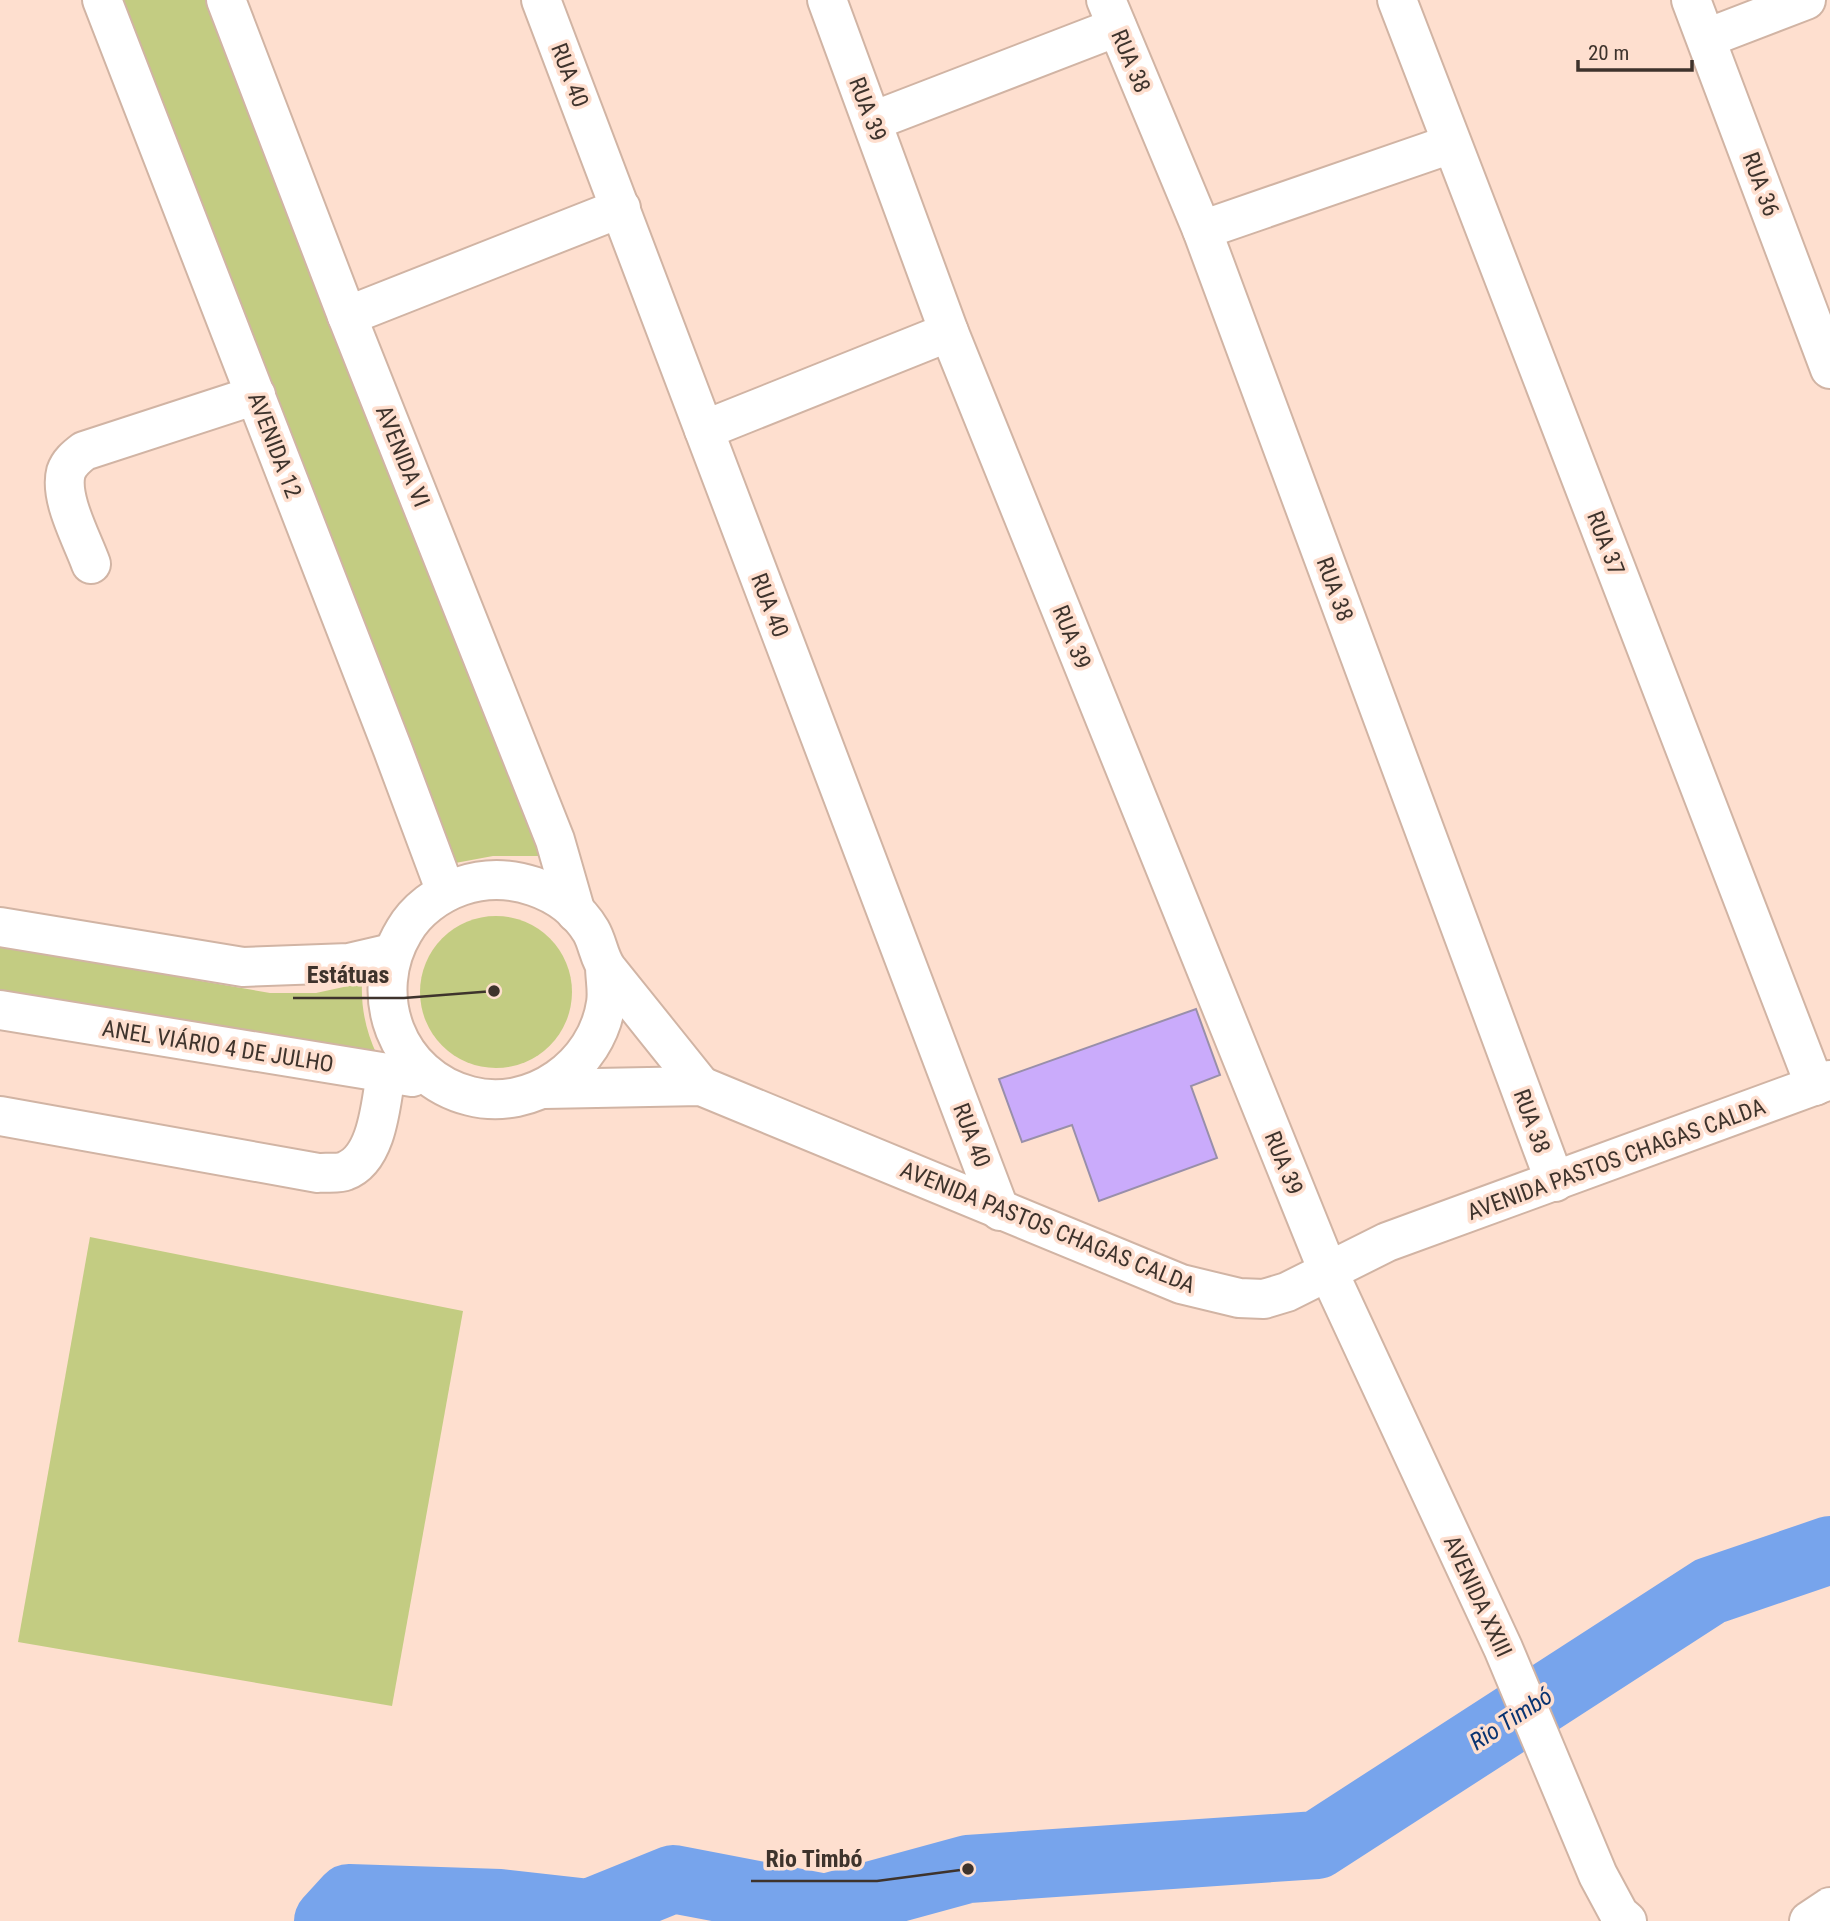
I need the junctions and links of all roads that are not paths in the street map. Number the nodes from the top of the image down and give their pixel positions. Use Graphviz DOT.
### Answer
graph roads {
  1 [pos="102,0"];
  2 [pos="226,0"];
  3 [pos="541,0"];
  4 [pos="827,0"];
  5 [pos="1397,0"];
  6 [pos="1691,0"];
  7 [pos="1806,0"];
  8 [pos="1111,14"];
  9 [pos="1707,38"];
  10 [pos="873,121"];
  11 [pos="1451,144"];
  12 [pos="621,208"];
  13 [pos="1202,230"];
  14 [pos="347,316"];
  15 [pos="949,332"];
  16 [pos="1830,369"];
  17 [pos="256,396"];
  18 [pos="704,430"];
  19 [pos="91,564"];
  20 [pos="446,892"];
  21 [pos="576,913"];
  22 [pos="0,927"];
  23 [pos="392,953"];
  24 [pos="605,966"];
  25 [pos="0,1010"];
  26 [pos="386,1073"];
  27 [pos="436,1081"];
  28 [pos="1823,1083"];
  29 [pos="701,1086"];
  30 [pos="544,1089"];
  31 [pos="0,1116"];
  32 [pos="1555,1182"];
  33 [pos="1000,1210"];
  34 [pos="1328,1271"];
  35 [pos="1830,1907"];
  36 [pos="1627,1921"];
  37 [pos="1809,1921"];
  1 -- 17 [label="street, AVENIDA 12"];
  2 -- 14 [label="street, AVENIDA VI"];
  3 -- 12 [label="street, RUA 40"];
  4 -- 10 [label="street, RUA 39"];
  5 -- 11 [label="street, RUA 37"];
  6 -- 9 [label="street, RUA 36"];
  7 -- 9 [label="street"];
  8 -- 10 [label="street"];
  8 -- 13 [label="street, RUA 38"];
  9 -- 16 [label="street, RUA 36"];
  10 -- 15 [label="street, RUA 39"];
  11 -- 13 [label="street"];
  11 -- 28 [label="street, RUA 37"];
  12 -- 14 [label="street"];
  12 -- 18 [label="street, RUA 40"];
  13 -- 32 [label="street, RUA 38"];
  14 -- 21 [label="street, AVENIDA VI"];
  15 -- 18 [label="street"];
  15 -- 34 [label="street, RUA 39"];
  17 -- 19 [label="street"];
  17 -- 20 [label="street, AVENIDA 12"];
  18 -- 33 [label="street, RUA 40"];
  20 -- 21 [label="street, ANEL VIÁRIO 4 DE JULHO"];
  20 -- 23 [label="street, ANEL VIÁRIO 4 DE JULHO"];
  21 -- 24 [label="street, ANEL VIÁRIO 4 DE JULHO"];
  22 -- 23 [label="street"];
  23 -- 27 [label="street, ANEL VIÁRIO 4 DE JULHO"];
  24 -- 29 [label="street"];
  24 -- 30 [label="street, ANEL VIÁRIO 4 DE JULHO"];
  25 -- 26 [label="street, ANEL VIÁRIO 4 DE JULHO"];
  26 -- 27 [label="street, ANEL VIÁRIO 4 DE JULHO"];
  26 -- 31 [label="street"];
  27 -- 30 [label="street, ANEL VIÁRIO 4 DE JULHO"];
  28 -- 32 [label="street, AVENIDA PASTOS CHAGAS CALDA"];
  29 -- 30 [label="street"];
  29 -- 33 [label="street, AVENIDA PASTOS CHAGAS CALDA"];
  32 -- 34 [label="street, AVENIDA PASTOS CHAGAS CALDA"];
  33 -- 34 [label="street, AVENIDA PASTOS CHAGAS CALDA"];
  34 -- 36 [label="street, AVENIDA XXIII"];
  35 -- 37 [label="street"];
}
